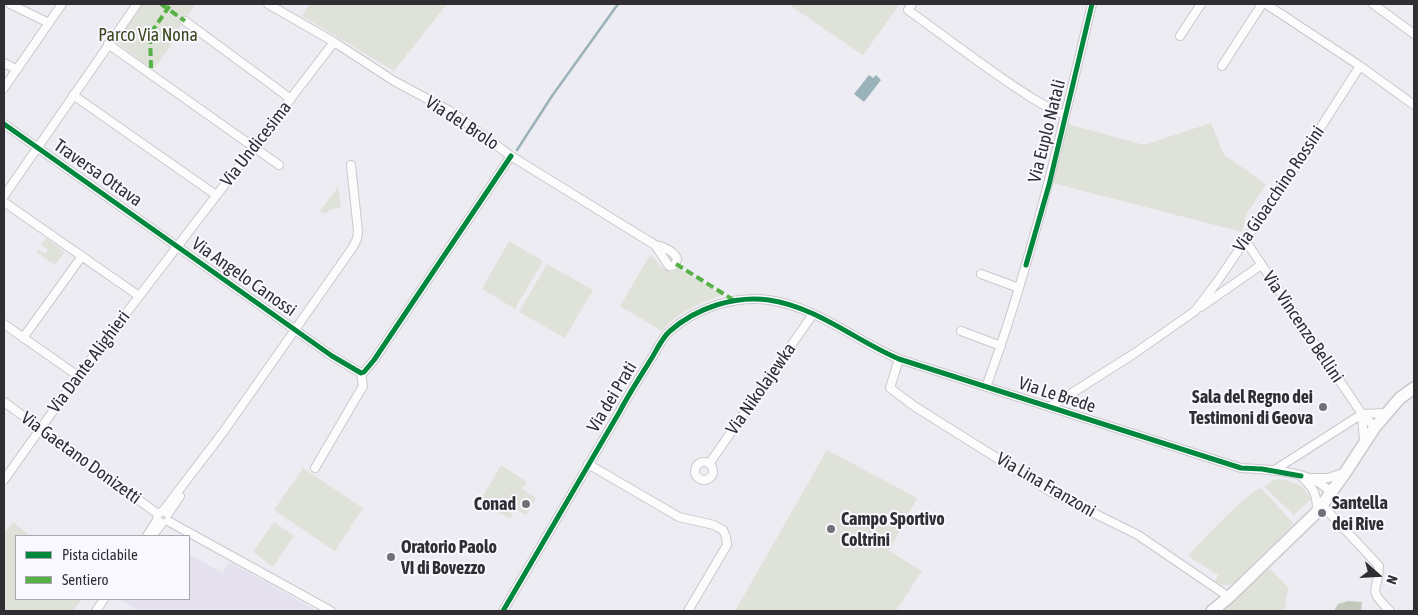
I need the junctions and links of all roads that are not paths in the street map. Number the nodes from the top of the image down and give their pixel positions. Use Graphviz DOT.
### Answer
graph roads {
  1 [pos="10,4"];
  2 [pos="62,4"];
  3 [pos="137,4"];
  4 [pos="268,4"];
  5 [pos="912,4"];
  6 [pos="1092,4"];
  7 [pos="1201,4"];
  8 [pos="1262,4"];
  9 [pos="1266,4"];
  10 [pos="1373,4"];
  11 [pos="185,21"];
  12 [pos="50,23"];
  13 [pos="1414,34"];
  14 [pos="1180,36"];
  15 [pos="334,42"];
  16 [pos="108,44"];
  17 [pos="4,63"];
  18 [pos="1222,66"];
  19 [pos="1360,66"];
  20 [pos="16,69"];
  21 [pos="4,88"];
  22 [pos="73,95"];
  23 [pos="290,99"];
  24 [pos="1413,103"];
  25 [pos="1066,115"];
  26 [pos="4,124"];
  27 [pos="254,146"];
  28 [pos="37,148"];
  29 [pos="511,156"];
  30 [pos="279,165"];
  31 [pos="351,165"];
  32 [pos="216,195"];
  33 [pos="4,196"];
  34 [pos="4,202"];
  35 [pos="1246,240"];
  36 [pos="655,245"];
  37 [pos="177,246"];
  38 [pos="82,256"];
  39 [pos="1261,264"];
  40 [pos="981,274"];
  41 [pos="1019,288"];
  42 [pos="139,296"];
  43 [pos="1196,311"];
  44 [pos="813,314"];
  45 [pos="4,324"];
  46 [pos="296,330"];
  47 [pos="961,331"];
  48 [pos="23,338"];
  49 [pos="1001,346"];
  50 [pos="900,360"];
  51 [pos="358,372"];
  52 [pos="78,376"];
  53 [pos="986,387"];
  54 [pos="1414,388"];
  55 [pos="4,402"];
  56 [pos="1050,407"];
  57 [pos="1386,413"];
  58 [pos="1362,414"];
  59 [pos="1374,427"];
  60 [pos="40,428"];
  61 [pos="1364,442"];
  62 [pos="588,464"];
  63 [pos="709,464"];
  64 [pos="315,468"];
  65 [pos="1273,471"];
  66 [pos="1301,476"];
  67 [pos="1311,477"];
  68 [pos="1342,477"];
  69 [pos="4,480"];
  70 [pos="1313,488"];
  71 [pos="1331,493"];
  72 [pos="1319,509"];
  73 [pos="163,517"];
  74 [pos="148,535"];
  75 [pos="153,535"];
  76 [pos="1228,598"];
  77 [pos="103,600"];
  78 [pos="96,611"];
  79 [pos="331,611"];
  80 [pos="503,611"];
  81 [pos="688,611"];
  82 [pos="1212,611"];
  83 [pos="1390,611"];
  1 -- 12 [label="street"];
  2 -- 12 [label="street"];
  3 -- 16 [label="street"];
  4 -- 15 [label="street, Via del Brolo"];
  5 -- 25 [label="street, Via Euplo Natali"];
  6 -- 25 [label="street, Via Euplo Natali"];
  7 -- 14 [label="street"];
  8 -- 18 [label="street"];
  9 -- 19 [label="street"];
  10 -- 13 [label="street"];
  11 -- 23 [label="street"];
  12 -- 20 [label="street"];
  15 -- 23 [label="street, Via Undicesima"];
  15 -- 29 [label="street, Via del Brolo"];
  16 -- 22 [label="street"];
  16 -- 27 [label="street"];
  17 -- 20 [label="street"];
  19 -- 24 [label="street"];
  19 -- 35 [label="street, Via Gioacchino Rossini"];
  20 -- 21 [label="street"];
  22 -- 28 [label="street"];
  22 -- 32 [label="street"];
  23 -- 27 [label="street, Via Undicesima"];
  25 -- 41 [label="street, Via Euplo Natali"];
  26 -- 28 [label="street, Traversa Ottava"];
  27 -- 30 [label="street"];
  27 -- 32 [label="street, Via Undicesima"];
  28 -- 33 [label="street"];
  28 -- 37 [label="street, Traversa Ottava"];
  29 -- 36 [label="street, Via del Brolo"];
  29 -- 51 [label="street"];
  31 -- 46 [label="street, Via Angelo Canossi"];
  32 -- 37 [label="street, Via Undicesima"];
  34 -- 38 [label="street"];
  35 -- 39 [label="street, Via Vincenzo Bellini"];
  35 -- 43 [label="street, Via Gioacchino Rossini"];
  37 -- 42 [label="street, Via Dante Alighieri"];
  37 -- 46 [label="street, Via Angelo Canossi"];
  38 -- 42 [label="street"];
  38 -- 48 [label="street"];
  39 -- 43 [label="street, Via Gioacchino Rossini"];
  39 -- 58 [label="street, Via Vincenzo Bellini"];
  40 -- 41 [label="street"];
  41 -- 49 [label="street, Via Euplo Natali"];
  42 -- 52 [label="street, Via Dante Alighieri"];
  43 -- 56 [label="street, Via Gioacchino Rossini"];
  44 -- 50 [label="street, Via Le Brede"];
  44 -- 62 [label="street, Via dei Prati"];
  44 -- 63 [label="street, Via Nikolajewka"];
  45 -- 48 [label="street"];
  46 -- 51 [label="street"];
  46 -- 73 [label="street, Via Angelo Canossi"];
  47 -- 49 [label="street"];
  48 -- 52 [label="street"];
  49 -- 53 [label="street, Via Euplo Natali"];
  50 -- 53 [label="street, Via Le Brede"];
  50 -- 76 [label="street, Via Lina Franzoni"];
  51 -- 64 [label="street"];
  52 -- 60 [label="street, Via Dante Alighieri"];
  53 -- 56 [label="street, Via Le Brede"];
  54 -- 57 [label="street"];
  55 -- 60 [label="street, Via Gaetano Donizetti"];
  56 -- 65 [label="street, Via Le Brede"];
  57 -- 58 [label="street"];
  57 -- 59 [label="street"];
  58 -- 59 [label="street, Via Vincenzo Bellini"];
  58 -- 61 [label="street, Via Vincenzo Bellini"];
  58 -- 65 [label="street"];
  59 -- 61 [label="street"];
  60 -- 69 [label="street, Via Dante Alighieri"];
  60 -- 73 [label="street, Via Gaetano Donizetti"];
  61 -- 68 [label="street"];
  62 -- 80 [label="street, Via dei Prati"];
  62 -- 81 [label="street"];
  65 -- 66 [label="street, Via Le Brede"];
  66 -- 67 [label="street, Via Le Brede"];
  66 -- 70 [label="street"];
  67 -- 68 [label="street, Via Le Brede"];
  67 -- 71 [label="street"];
  68 -- 71 [label="street"];
  70 -- 71 [label="street"];
  70 -- 72 [label="street"];
  71 -- 72 [label="street"];
  72 -- 76 [label="street"];
  72 -- 83 [label="street"];
  73 -- 74 [label="street, Via Angelo Canossi"];
  73 -- 75 [label="street, Via Angelo Canossi"];
  73 -- 79 [label="street, Via Gaetano Donizetti"];
  76 -- 82 [label="street"];
  77 -- 78 [label="street"];
}
